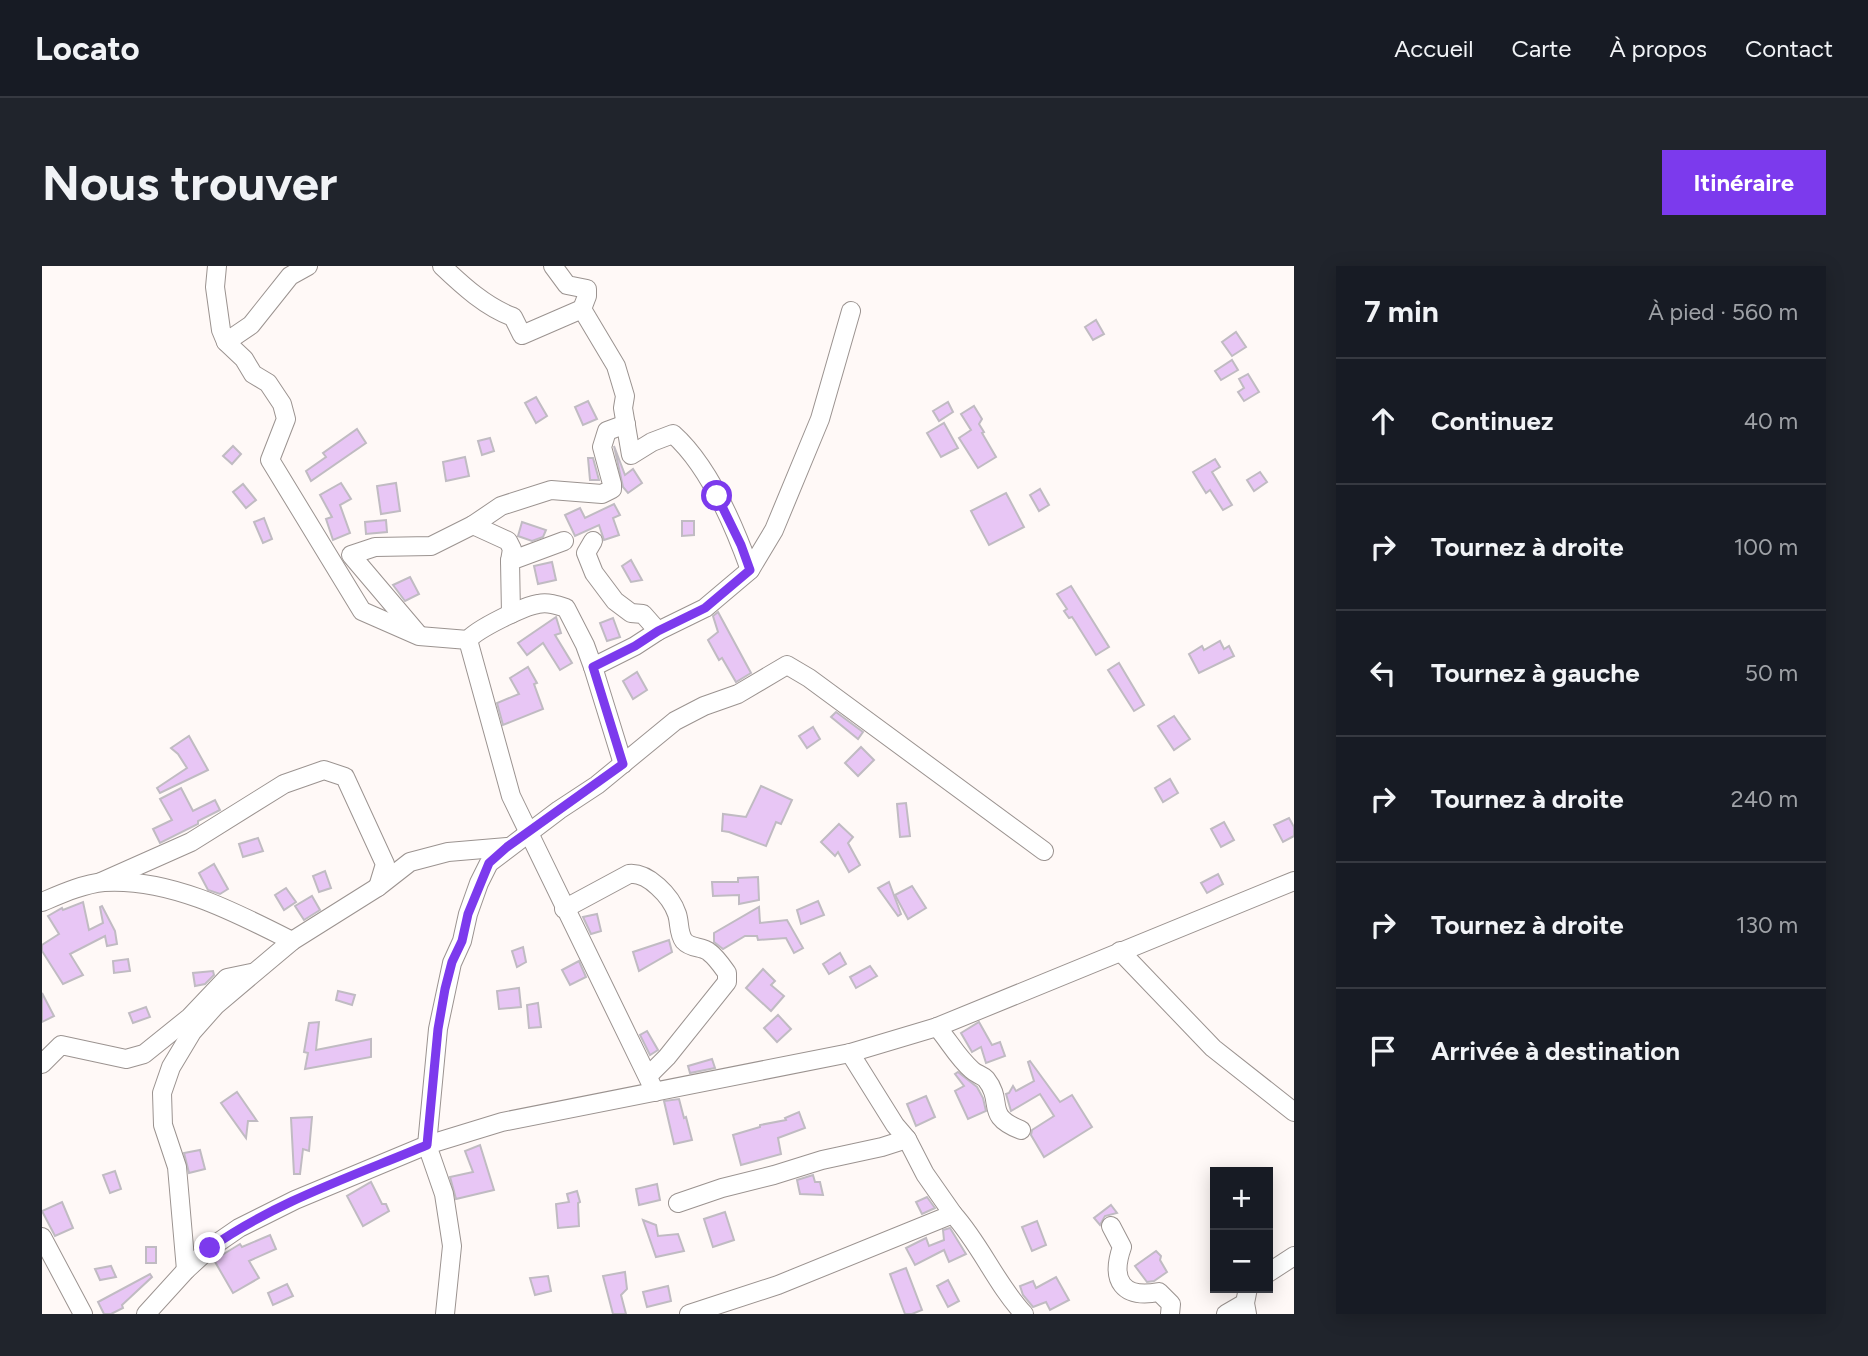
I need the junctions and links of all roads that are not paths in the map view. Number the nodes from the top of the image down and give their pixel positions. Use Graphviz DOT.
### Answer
graph roads {
  1 [pos="218,266"];
  2 [pos="308,266"];
  3 [pos="442,266"];
  4 [pos="553,266"];
  5 [pos="582,309"];
  6 [pos="850,312"];
  7 [pos="226,342"];
  8 [pos="625,424"];
  9 [pos="473,526"];
  10 [pos="564,541"];
  11 [pos="593,541"];
  12 [pos="324,550"];
  13 [pos="351,555"];
  14 [pos="510,561"];
  15 [pos="750,570"];
  16 [pos="512,614"];
  17 [pos="658,631"];
  18 [pos="419,636"];
  19 [pos="468,639"];
  20 [pos="593,667"];
  21 [pos="623,764"];
  22 [pos="528,832"];
  23 [pos="507,847"];
  24 [pos="1044,851"];
  25 [pos="1294,881"];
  26 [pos="101,882"];
  27 [pos="378,887"];
  28 [pos="42,902"];
  29 [pos="564,909"];
  30 [pos="292,940"];
  31 [pos="1120,951"];
  32 [pos="254,972"];
  33 [pos="937,1027"];
  34 [pos="850,1054"];
  35 [pos="42,1065"];
  36 [pos="651,1084"];
  37 [pos="1294,1112"];
  38 [pos="1021,1130"];
  39 [pos="907,1139"];
  40 [pos="427,1145"];
  41 [pos="678,1203"];
  42 [pos="953,1214"];
  43 [pos="1111,1226"];
  44 [pos="42,1237"];
  45 [pos="1294,1256"];
  46 [pos="186,1270"];
  47 [pos="1273,1270"];
  48 [pos="1247,1302"];
  49 [pos="83,1314"];
  50 [pos="146,1314"];
  51 [pos="445,1314"];
  52 [pos="689,1314"];
  53 [pos="1024,1314"];
  54 [pos="1170,1314"];
  55 [pos="1226,1314"];
  1 -- 7 [label="street"];
  2 -- 7 [label="street"];
  3 -- 5 [label="street"];
  4 -- 5 [label="street"];
  5 -- 8 [label="street"];
  6 -- 15 [label="street"];
  7 -- 12 [label="street"];
  8 -- 9 [label="street"];
  8 -- 15 [label="street"];
  9 -- 13 [label="street"];
  9 -- 14 [label="street"];
  10 -- 14 [label="street"];
  11 -- 17 [label="street"];
  12 -- 13 [label="street"];
  12 -- 18 [label="street"];
  13 -- 18 [label="street"];
  14 -- 16 [label="street"];
  15 -- 17 [label="street"];
  16 -- 19 [label="street"];
  16 -- 20 [label="street"];
  17 -- 20 [label="street"];
  18 -- 19 [label="street"];
  19 -- 22 [label="street"];
  20 -- 21 [label="street"];
  21 -- 22 [label="street"];
  21 -- 24 [label="street"];
  22 -- 23 [label="street"];
  22 -- 29 [label="street"];
  23 -- 27 [label="street"];
  23 -- 40 [label="street"];
  25 -- 31 [label="street"];
  26 -- 27 [label="street"];
  26 -- 28 [label="street"];
  26 -- 30 [label="street"];
  27 -- 30 [label="street"];
  29 -- 36 [label="street"];
  29 -- 36 [label="street"];
  30 -- 32 [label="street"];
  31 -- 33 [label="street"];
  31 -- 37 [label="street"];
  32 -- 35 [label="street"];
  32 -- 46 [label="street"];
  33 -- 34 [label="street"];
  33 -- 38 [label="street"];
  34 -- 36 [label="street"];
  34 -- 39 [label="street"];
  36 -- 40 [label="street"];
  39 -- 41 [label="street"];
  39 -- 42 [label="street"];
  40 -- 46 [label="street"];
  40 -- 51 [label="street"];
  42 -- 52 [label="street"];
  42 -- 53 [label="street"];
  43 -- 54 [label="street"];
  44 -- 49 [label="street"];
  45 -- 47 [label="street"];
  46 -- 50 [label="street"];
  48 -- 55 [label="street"];
}
